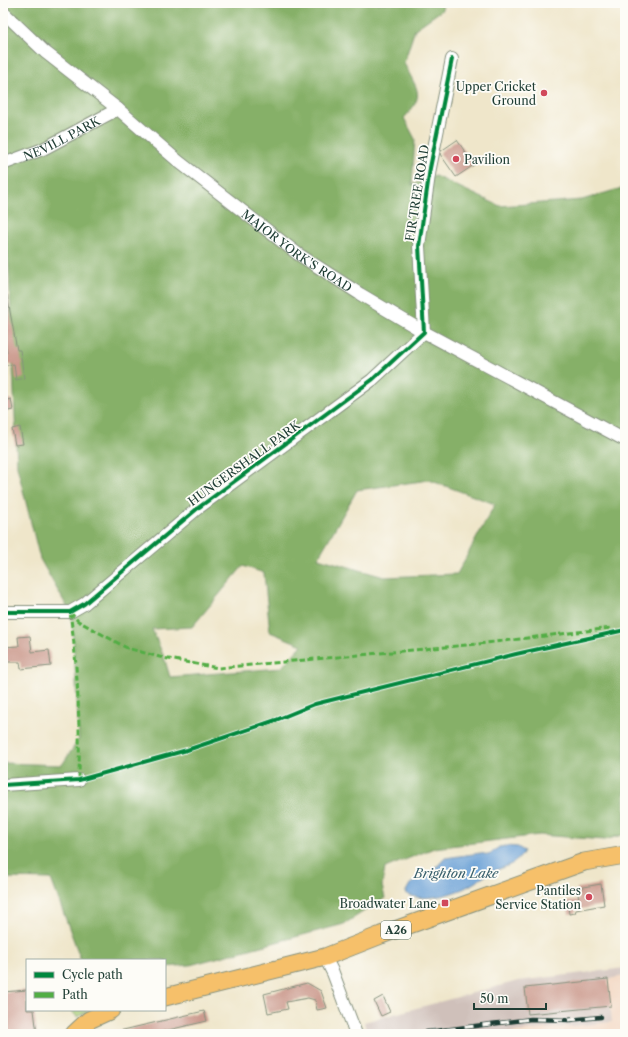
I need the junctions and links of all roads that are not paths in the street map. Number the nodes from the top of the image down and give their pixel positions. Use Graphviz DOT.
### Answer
graph roads {
  1 [pos="3,12"];
  2 [pos="452,59"];
  3 [pos="118,109"];
  4 [pos="3,164"];
  5 [pos="424,332"];
  6 [pos="625,440"];
  7 [pos="3,612"];
  8 [pos="79,780"];
  9 [pos="3,785"];
  10 [pos="625,855"];
  11 [pos="325,957"];
  12 [pos="166,997"];
  13 [pos="110,1011"];
  14 [pos="74,1034"];
  15 [pos="356,1034"];
  1 -- 3 [label="street, MAJOR YORK'S ROAD"];
  2 -- 5 [label="street, FIR TREE ROAD"];
  3 -- 4 [label="street, NEVILL PARK"];
  3 -- 5 [label="street, MAJOR YORK'S ROAD"];
  5 -- 6 [label="street, MAJOR YORK'S ROAD"];
  5 -- 7 [label="street, HUNGERSHALL PARK"];
  8 -- 9 [label="street"];
  10 -- 11 [label="highway, A26"];
  11 -- 12 [label="highway, A26"];
  11 -- 15 [label="street"];
  13 -- 14 [label="highway"];
}
